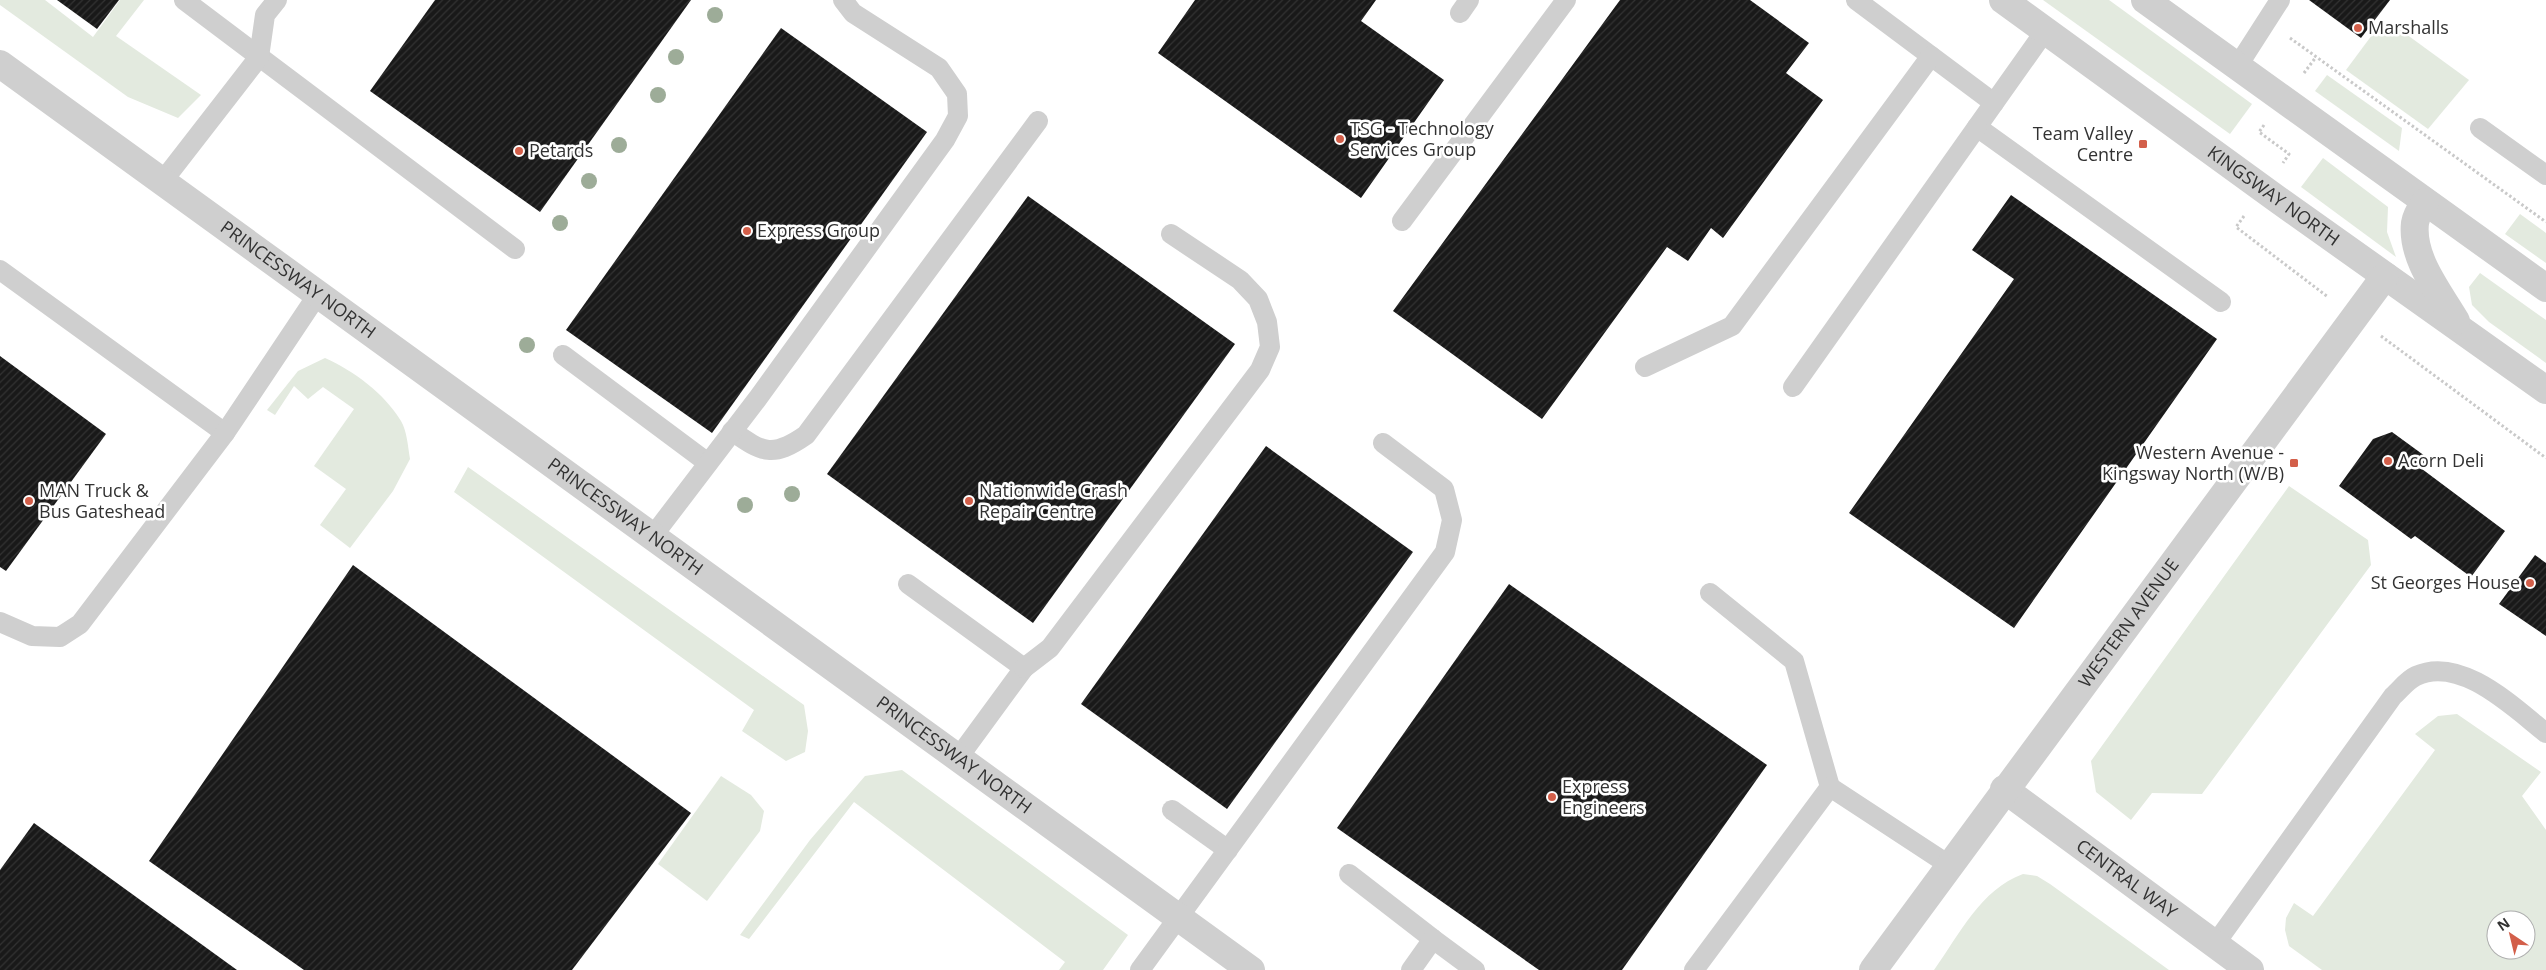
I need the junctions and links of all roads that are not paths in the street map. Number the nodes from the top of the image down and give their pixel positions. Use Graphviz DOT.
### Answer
graph roads {
  1 [pos="184,0"];
  2 [pos="277,0"];
  3 [pos="842,0"];
  4 [pos="1566,0"];
  5 [pos="1856,0"];
  6 [pos="2003,0"];
  7 [pos="2145,0"];
  8 [pos="2280,0"];
  9 [pos="2045,30"];
  10 [pos="1931,56"];
  11 [pos="259,57"];
  12 [pos="0,64"];
  13 [pos="2237,66"];
  14 [pos="1994,103"];
  15 [pos="1038,121"];
  16 [pos="1976,127"];
  17 [pos="2480,128"];
  18 [pos="2546,175"];
  19 [pos="162,182"];
  20 [pos="2425,202"];
  21 [pos="1402,220"];
  22 [pos="1171,234"];
  23 [pos="515,249"];
  24 [pos="0,270"];
  25 [pos="2385,276"];
  26 [pos="2546,288"];
  27 [pos="318,294"];
  28 [pos="2221,302"];
  29 [pos="2460,329"];
  30 [pos="562,355"];
  31 [pos="1645,367"];
  32 [pos="1794,387"];
  33 [pos="2546,390"];
  34 [pos="732,431"];
  35 [pos="225,433"];
  36 [pos="1383,443"];
  37 [pos="708,463"];
  38 [pos="652,537"];
  39 [pos="908,584"];
  40 [pos="1710,592"];
  41 [pos="0,622"];
  42 [pos="1024,668"];
  43 [pos="2546,733"];
  44 [pos="958,758"];
  45 [pos="1830,786"];
  46 [pos="2004,789"];
  47 [pos="1172,810"];
  48 [pos="1228,850"];
  49 [pos="1949,865"];
  50 [pos="1349,874"];
  51 [pos="1179,918"];
  52 [pos="1433,939"];
  53 [pos="2215,944"];
  54 [pos="1140,970"];
  55 [pos="1251,970"];
  56 [pos="1411,970"];
  57 [pos="1475,970"];
  58 [pos="1694,970"];
  59 [pos="1873,970"];
  60 [pos="2250,970"];
  1 -- 11 [label="lane"];
  2 -- 11 [label="lane"];
  3 -- 34 [label="lane"];
  4 -- 21 [label="lane"];
  5 -- 10 [label="lane"];
  6 -- 9 [label="street, KINGSWAY NORTH"];
  7 -- 13 [label="street"];
  8 -- 13 [label="lane"];
  9 -- 14 [label="lane"];
  9 -- 25 [label="street, KINGSWAY NORTH"];
  10 -- 14 [label="lane"];
  10 -- 31 [label="lane"];
  11 -- 19 [label="lane"];
  11 -- 23 [label="lane"];
  12 -- 19 [label="street, PRINCESSWAY NORTH"];
  13 -- 20 [label="street"];
  14 -- 16 [label="lane"];
  15 -- 34 [label="lane"];
  16 -- 28 [label="lane"];
  16 -- 32 [label="lane"];
  17 -- 18 [label="lane"];
  19 -- 27 [label="street, PRINCESSWAY NORTH"];
  20 -- 26 [label="street"];
  20 -- 29 [label="street"];
  22 -- 42 [label="lane"];
  24 -- 35 [label="lane"];
  25 -- 29 [label="street, KINGSWAY NORTH"];
  25 -- 46 [label="street, WESTERN AVENUE"];
  27 -- 35 [label="lane"];
  27 -- 38 [label="street, PRINCESSWAY NORTH"];
  29 -- 33 [label="street, KINGSWAY NORTH"];
  30 -- 37 [label="lane"];
  34 -- 37 [label="lane"];
  35 -- 41 [label="lane"];
  36 -- 48 [label="lane"];
  37 -- 38 [label="lane"];
  38 -- 44 [label="street, PRINCESSWAY NORTH"];
  39 -- 42 [label="lane"];
  40 -- 45 [label="lane"];
  42 -- 44 [label="lane"];
  43 -- 53 [label="lane"];
  44 -- 51 [label="street, PRINCESSWAY NORTH"];
  45 -- 49 [label="lane"];
  45 -- 58 [label="lane"];
  46 -- 49 [label="street, WESTERN AVENUE"];
  46 -- 53 [label="street, CENTRAL WAY"];
  47 -- 48 [label="lane"];
  48 -- 51 [label="lane"];
  49 -- 59 [label="street, WESTERN AVENUE"];
  50 -- 52 [label="lane"];
  51 -- 54 [label="lane"];
  51 -- 55 [label="street, PRINCESSWAY NORTH"];
  52 -- 56 [label="lane"];
  52 -- 57 [label="lane"];
  53 -- 60 [label="street, CENTRAL WAY"];
}
